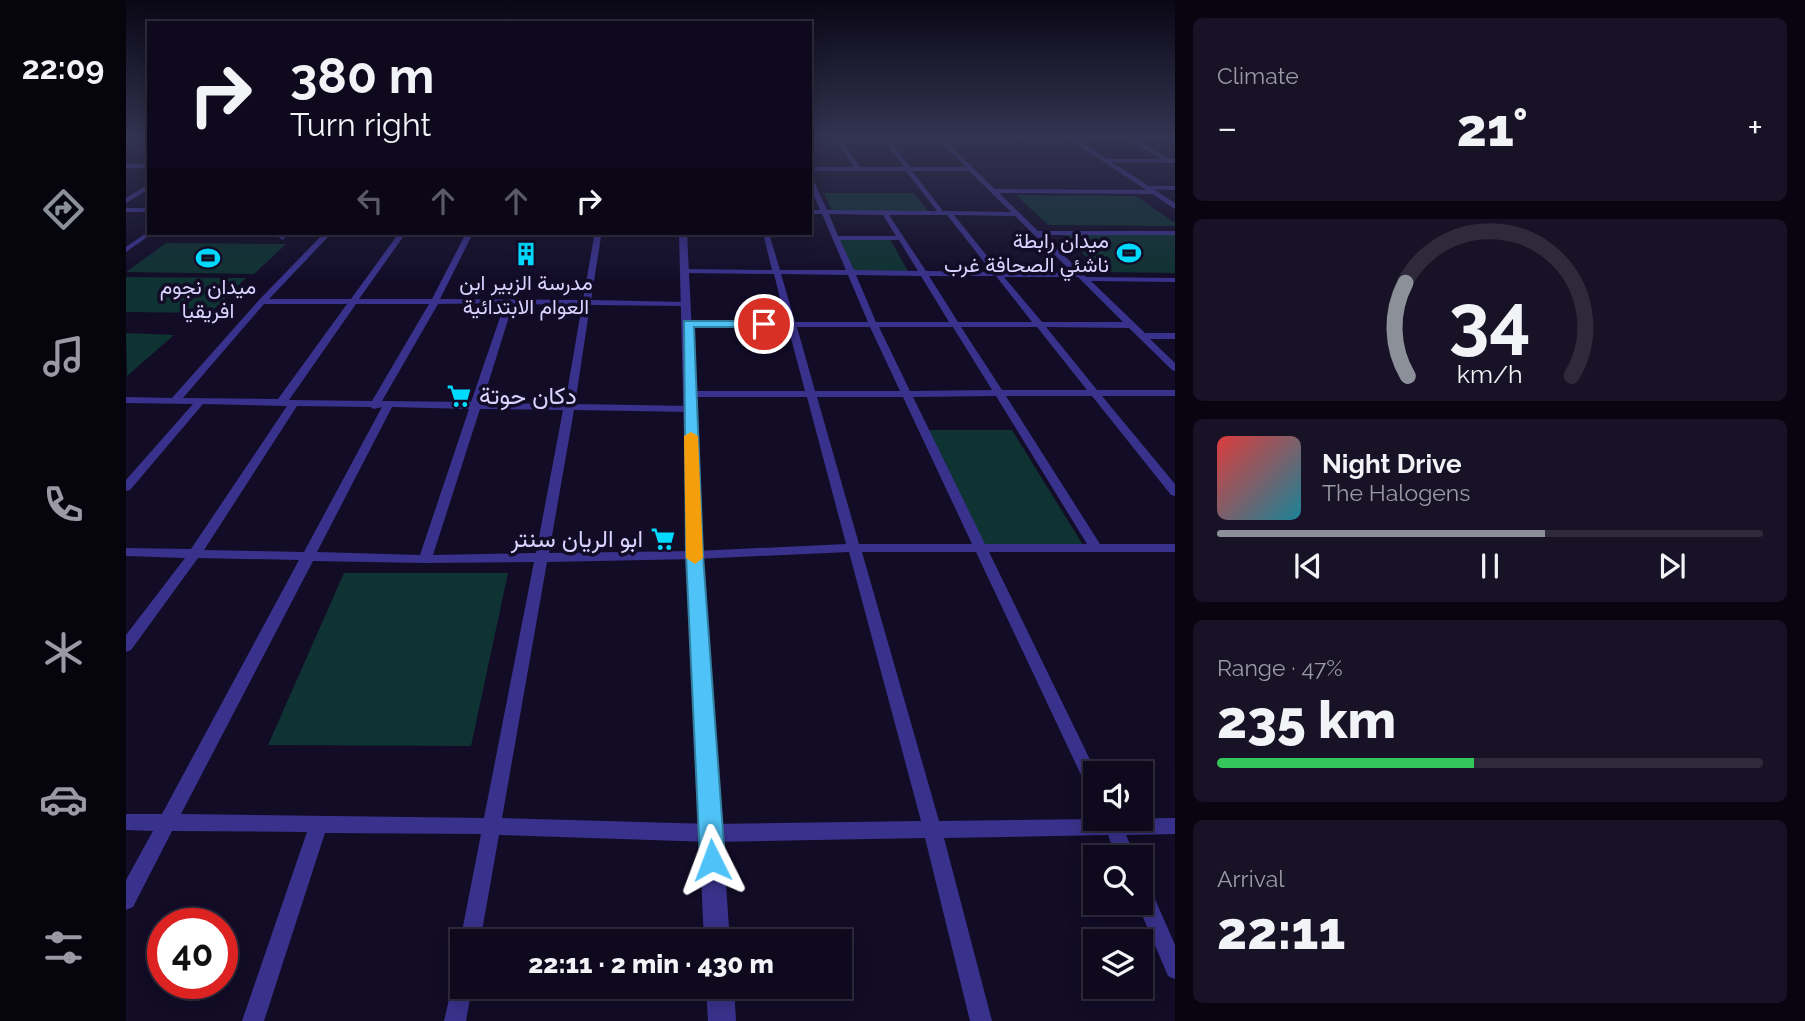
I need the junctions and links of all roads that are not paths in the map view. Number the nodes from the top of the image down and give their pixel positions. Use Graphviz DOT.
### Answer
graph roads {
  1 [pos="813,185"];
  2 [pos="922,185"];
  3 [pos="986,185"];
  4 [pos="1142,185"];
  5 [pos="147,187"];
  6 [pos="1175,188"];
  7 [pos="1150,190"];
  8 [pos="993,191"];
  9 [pos="126,201"];
  10 [pos="1175,206"];
  11 [pos="126,210"];
  12 [pos="147,210"];
  13 [pos="812,212"];
  14 [pos="826,212"];
  15 [pos="885,213"];
  16 [pos="946,214"];
  17 [pos="1017,214"];
  18 [pos="1037,233"];
  19 [pos="1175,233"];
  20 [pos="147,235"];
  21 [pos="326,235"];
  22 [pos="401,235"];
  23 [pos="468,235"];
  24 [pos="598,235"];
  25 [pos="683,235"];
  26 [pos="767,235"];
  27 [pos="838,238"];
  28 [pos="900,238"];
  29 [pos="126,250"];
  30 [pos="685,271"];
  31 [pos="778,271"];
  32 [pos="852,272"];
  33 [pos="922,274"];
  34 [pos="998,275"];
  35 [pos="1081,277"];
  36 [pos="1175,280"];
  37 [pos="510,300"];
  38 [pos="435,301"];
  39 [pos="262,302"];
  40 [pos="352,302"];
  41 [pos="586,303"];
  42 [pos="686,304"];
  43 [pos="688,324"];
  44 [pos="790,324"];
  45 [pos="873,324"];
  46 [pos="1131,325"];
  47 [pos="954,326"];
  48 [pos="1038,326"];
  49 [pos="1143,336"];
  50 [pos="1175,336"];
  51 [pos="1175,368"];
  52 [pos="1175,393"];
  53 [pos="1094,394"];
  54 [pos="811,395"];
  55 [pos="998,395"];
  56 [pos="908,396"];
  57 [pos="126,401"];
  58 [pos="175,401"];
  59 [pos="691,401"];
  60 [pos="200,402"];
  61 [pos="287,403"];
  62 [pos="381,406"];
  63 [pos="474,407"];
  64 [pos="569,408"];
  65 [pos="126,487"];
  66 [pos="1175,492"];
  67 [pos="853,548"];
  68 [pos="1175,548"];
  69 [pos="1097,549"];
  70 [pos="982,550"];
  71 [pos="126,552"];
  72 [pos="195,553"];
  73 [pos="695,555"];
  74 [pos="308,558"];
  75 [pos="539,558"];
  76 [pos="425,559"];
  77 [pos="126,646"];
  78 [pos="1083,762"];
  79 [pos="126,822"];
  80 [pos="165,823"];
  81 [pos="319,823"];
  82 [pos="1083,823"];
  83 [pos="1153,824"];
  84 [pos="1175,825"];
  85 [pos="492,826"];
  86 [pos="932,828"];
  87 [pos="711,833"];
  88 [pos="126,900"];
  89 [pos="1152,915"];
  90 [pos="472,929"];
  91 [pos="716,929"];
  92 [pos="1175,969"];
  93 [pos="459,999"];
  94 [pos="721,999"];
  95 [pos="253,1021"];
  96 [pos="455,1021"];
  97 [pos="722,1021"];
  98 [pos="981,1021"];
  1 -- 14 [label="street"];
  2 -- 16 [label="street"];
  3 -- 8 [label="street"];
  4 -- 7 [label="street"];
  5 -- 9 [label="street"];
  6 -- 7 [label="street"];
  7 -- 8 [label="street"];
  7 -- 10 [label="street"];
  8 -- 17 [label="street"];
  11 -- 12 [label="street"];
  13 -- 14 [label="street"];
  14 -- 15 [label="street"];
  14 -- 27 [label="street"];
  15 -- 16 [label="street"];
  15 -- 28 [label="street"];
  16 -- 17 [label="street"];
  16 -- 34 [label="street"];
  17 -- 18 [label="street"];
  18 -- 19 [label="street"];
  18 -- 35 [label="street"];
  20 -- 29 [label="street"];
  21 -- 39 [label="street"];
  22 -- 40 [label="street"];
  23 -- 38 [label="street"];
  24 -- 41 [label="street"];
  25 -- 30 [label="street"];
  26 -- 31 [label="street"];
  27 -- 28 [label="street"];
  27 -- 32 [label="street"];
  28 -- 33 [label="street"];
  30 -- 31 [label="street"];
  30 -- 42 [label="street"];
  31 -- 32 [label="street"];
  31 -- 44 [label="street"];
  32 -- 33 [label="street"];
  32 -- 45 [label="street"];
  33 -- 34 [label="street"];
  33 -- 47 [label="street"];
  34 -- 35 [label="street"];
  34 -- 48 [label="street"];
  35 -- 36 [label="street"];
  35 -- 46 [label="street"];
  37 -- 38 [label="street"];
  37 -- 41 [label="street"];
  37 -- 63 [label="street"];
  38 -- 40 [label="street"];
  38 -- 62 [label="street"];
  39 -- 40 [label="street"];
  39 -- 58 [label="street"];
  40 -- 61 [label="street"];
  41 -- 42 [label="street"];
  41 -- 64 [label="street"];
  42 -- 43 [label="street"];
  43 -- 44 [label="street"];
  43 -- 59 [label="street"];
  44 -- 45 [label="street"];
  44 -- 54 [label="street"];
  45 -- 47 [label="street"];
  45 -- 56 [label="street"];
  46 -- 48 [label="street"];
  46 -- 49 [label="street"];
  47 -- 48 [label="street"];
  47 -- 55 [label="street"];
  48 -- 53 [label="street"];
  49 -- 50 [label="street"];
  49 -- 51 [label="street"];
  52 -- 53 [label="street"];
  53 -- 55 [label="street"];
  53 -- 66 [label="street"];
  54 -- 56 [label="street"];
  54 -- 59 [label="street"];
  54 -- 67 [label="street"];
  55 -- 56 [label="street"];
  55 -- 69 [label="street"];
  56 -- 70 [label="street"];
  57 -- 58 [label="street"];
  58 -- 60 [label="street"];
  59 -- 64 [label="street"];
  59 -- 73 [label="street"];
  60 -- 61 [label="street"];
  60 -- 65 [label="street"];
  61 -- 62 [label="street"];
  61 -- 72 [label="street"];
  62 -- 63 [label="street"];
  62 -- 74 [label="street"];
  63 -- 64 [label="street"];
  63 -- 76 [label="street"];
  64 -- 75 [label="street"];
  67 -- 70 [label="street"];
  67 -- 73 [label="street"];
  67 -- 86 [label="street"];
  68 -- 69 [label="street"];
  69 -- 70 [label="street"];
  70 -- 78 [label="street"];
  71 -- 72 [label="street"];
  72 -- 74 [label="street"];
  72 -- 77 [label="street"];
  73 -- 75 [label="street"];
  73 -- 87 [label="street"];
  74 -- 76 [label="street"];
  74 -- 80 [label="street"];
  75 -- 76 [label="street"];
  75 -- 85 [label="street"];
  79 -- 80 [label="street"];
  80 -- 81 [label="street"];
  80 -- 88 [label="street"];
  81 -- 85 [label="street"];
  81 -- 95 [label="street"];
  82 -- 86 [label="street"];
  83 -- 84 [label="street"];
  85 -- 87 [label="street"];
  85 -- 90 [label="street"];
  86 -- 87 [label="street"];
  86 -- 98 [label="street"];
  87 -- 91 [label="street"];
  89 -- 92 [label="street"];
  93 -- 96 [label="street"];
  94 -- 97 [label="street"];
}
